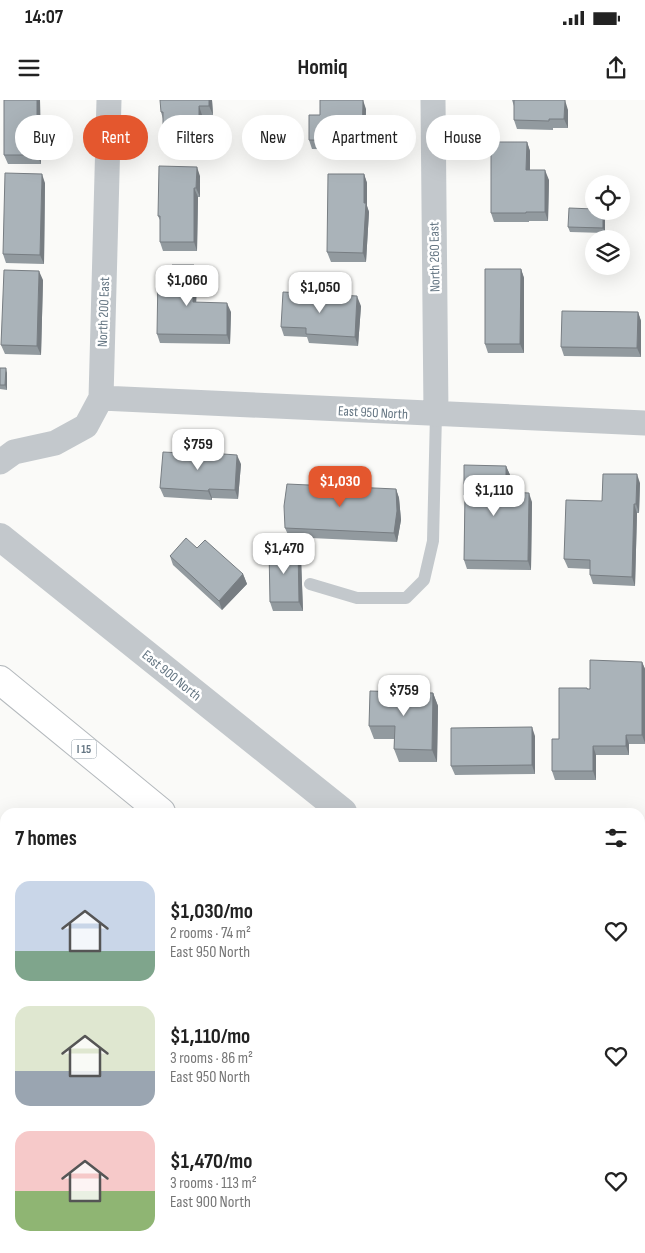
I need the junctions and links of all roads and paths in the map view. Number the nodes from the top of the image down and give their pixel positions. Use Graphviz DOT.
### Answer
graph roads {
  1 [pos="109,100"];
  2 [pos="432,100"];
  3 [pos="101,398"];
  4 [pos="436,414"];
  5 [pos="645,423"];
  6 [pos="0,462"];
  7 [pos="0,537"];
  8 [pos="310,584"];
  9 [pos="3,683"];
  10 [pos="156,808"];
  11 [pos="339,808"];
  1 -- 3 [label="street, North 200 East"];
  2 -- 4 [label="street, North 260 East"];
  3 -- 4 [label="street, East 950 North"];
  3 -- 6 [label="street, North 200 East"];
  4 -- 5 [label="street, East 950 North"];
  4 -- 8 [label="lane"];
  7 -- 11 [label="street, East 900 North"];
  9 -- 10 [label="highway, I 15"];
}
